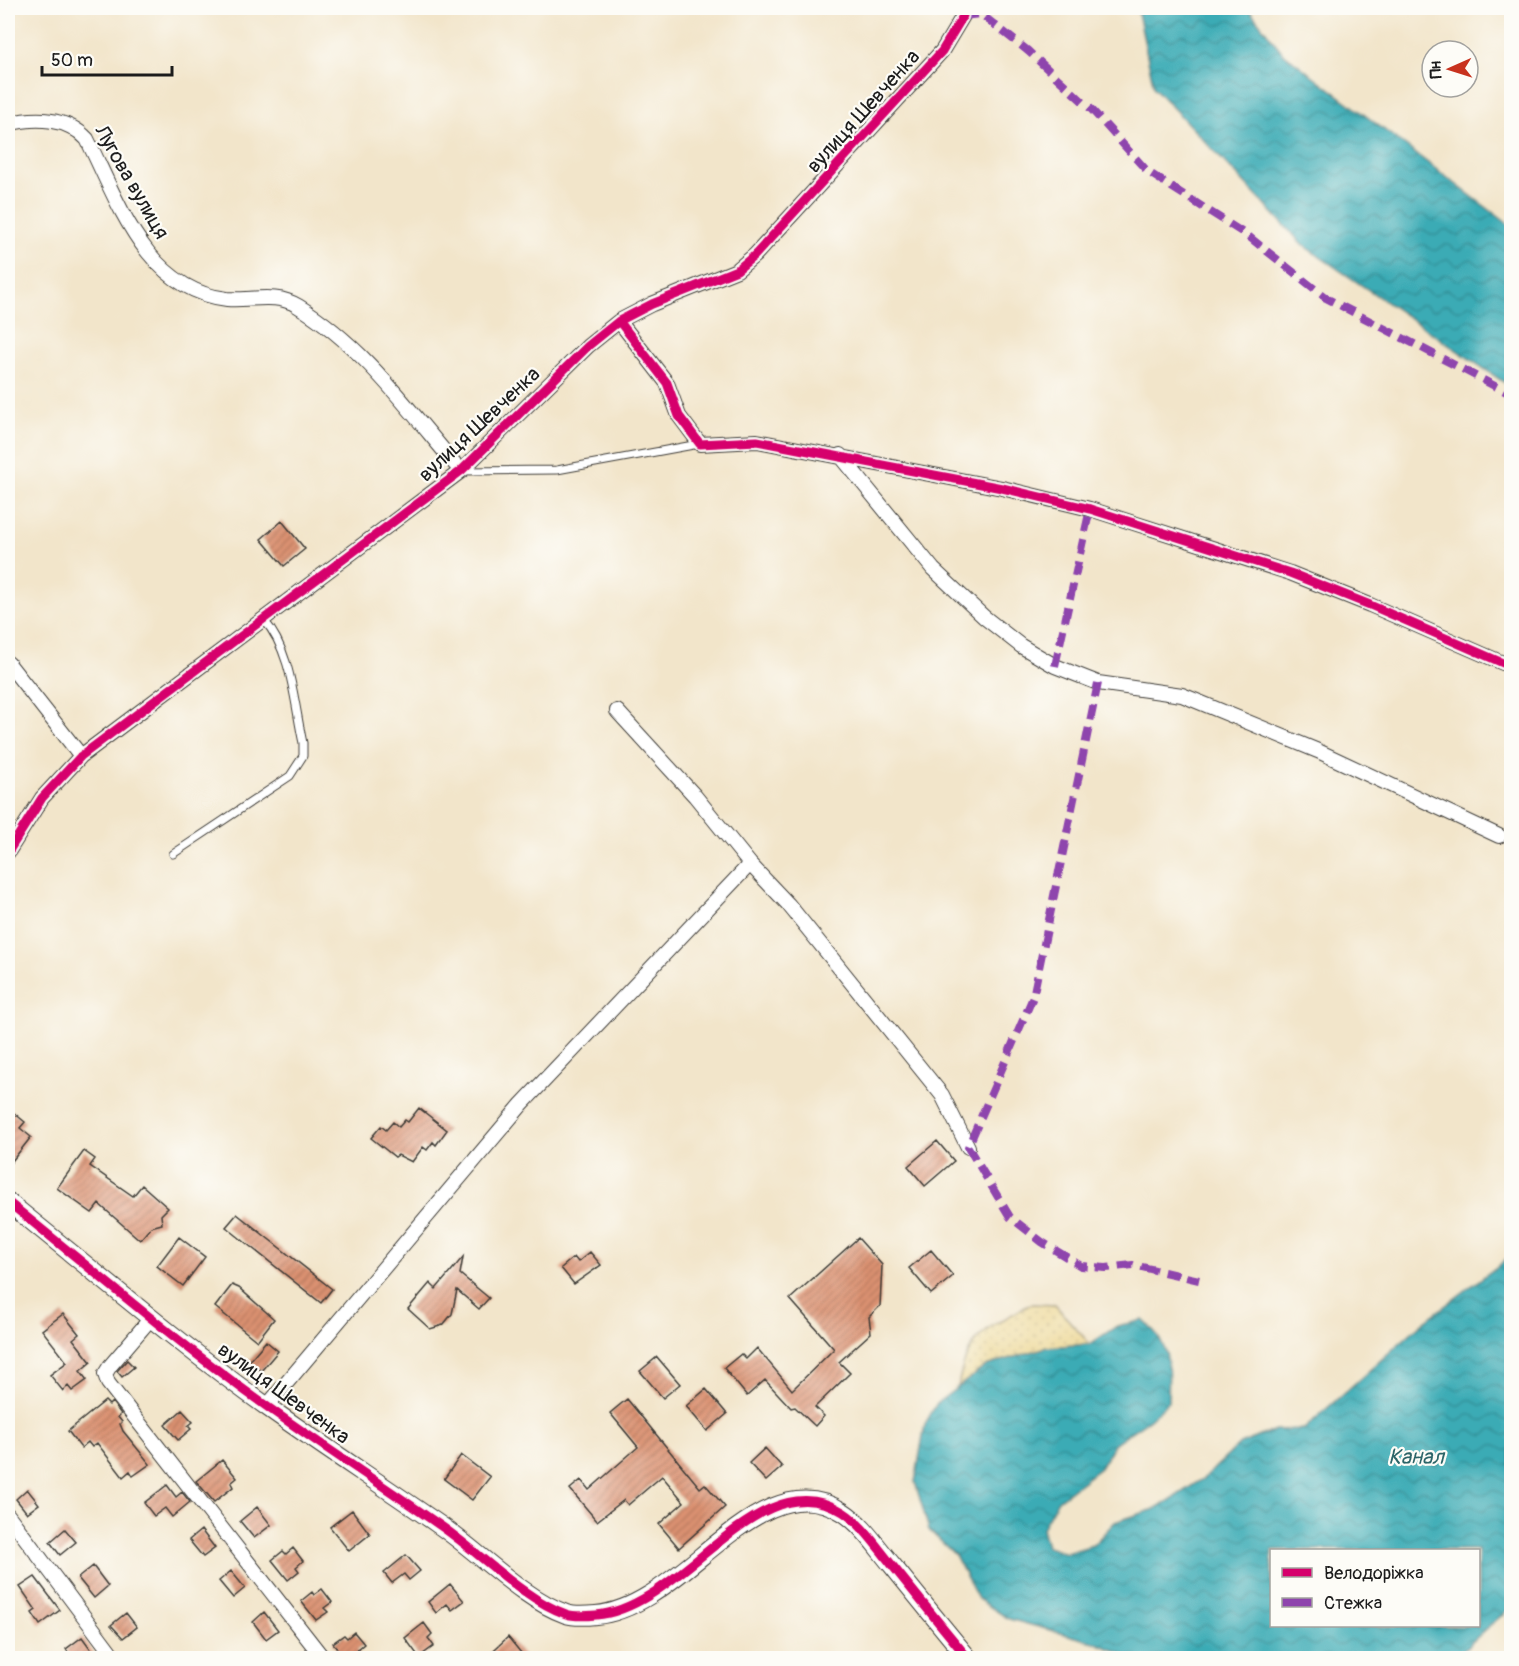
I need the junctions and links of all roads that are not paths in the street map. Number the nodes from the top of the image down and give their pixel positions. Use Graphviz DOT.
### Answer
graph roads {
  1 [pos="963,12"];
  2 [pos="8,124"];
  3 [pos="619,321"];
  4 [pos="700,444"];
  5 [pos="840,455"];
  6 [pos="461,471"];
  7 [pos="264,620"];
  8 [pos="8,663"];
  9 [pos="1512,667"];
  10 [pos="617,711"];
  11 [pos="81,756"];
  12 [pos="1499,836"];
  13 [pos="8,852"];
  14 [pos="173,854"];
  15 [pos="750,864"];
  16 [pos="968,1147"];
  17 [pos="8,1202"];
  18 [pos="152,1317"];
  19 [pos="267,1406"];
  20 [pos="8,1515"];
  21 [pos="115,1659"];
  22 [pos="323,1659"];
  23 [pos="968,1659"];
  1 -- 3 [label="street, вулиця Шевченка"];
  2 -- 6 [label="street, Лугова вулиця"];
  3 -- 4 [label="street"];
  3 -- 6 [label="street, вулиця Шевченка"];
  4 -- 5 [label="street"];
  4 -- 6 [label="lane"];
  5 -- 9 [label="street"];
  5 -- 12 [label="street"];
  6 -- 7 [label="street, вулиця Шевченка"];
  7 -- 11 [label="street, вулиця Шевченка"];
  7 -- 14 [label="lane"];
  8 -- 11 [label="street"];
  10 -- 15 [label="street"];
  11 -- 13 [label="street, вулиця Шевченка"];
  15 -- 16 [label="street"];
  15 -- 19 [label="street"];
  17 -- 18 [label="street, вулиця Шевченка"];
  18 -- 19 [label="street, вулиця Шевченка"];
  18 -- 22 [label="street"];
  19 -- 23 [label="street, вулиця Шевченка"];
  20 -- 21 [label="street"];
}
